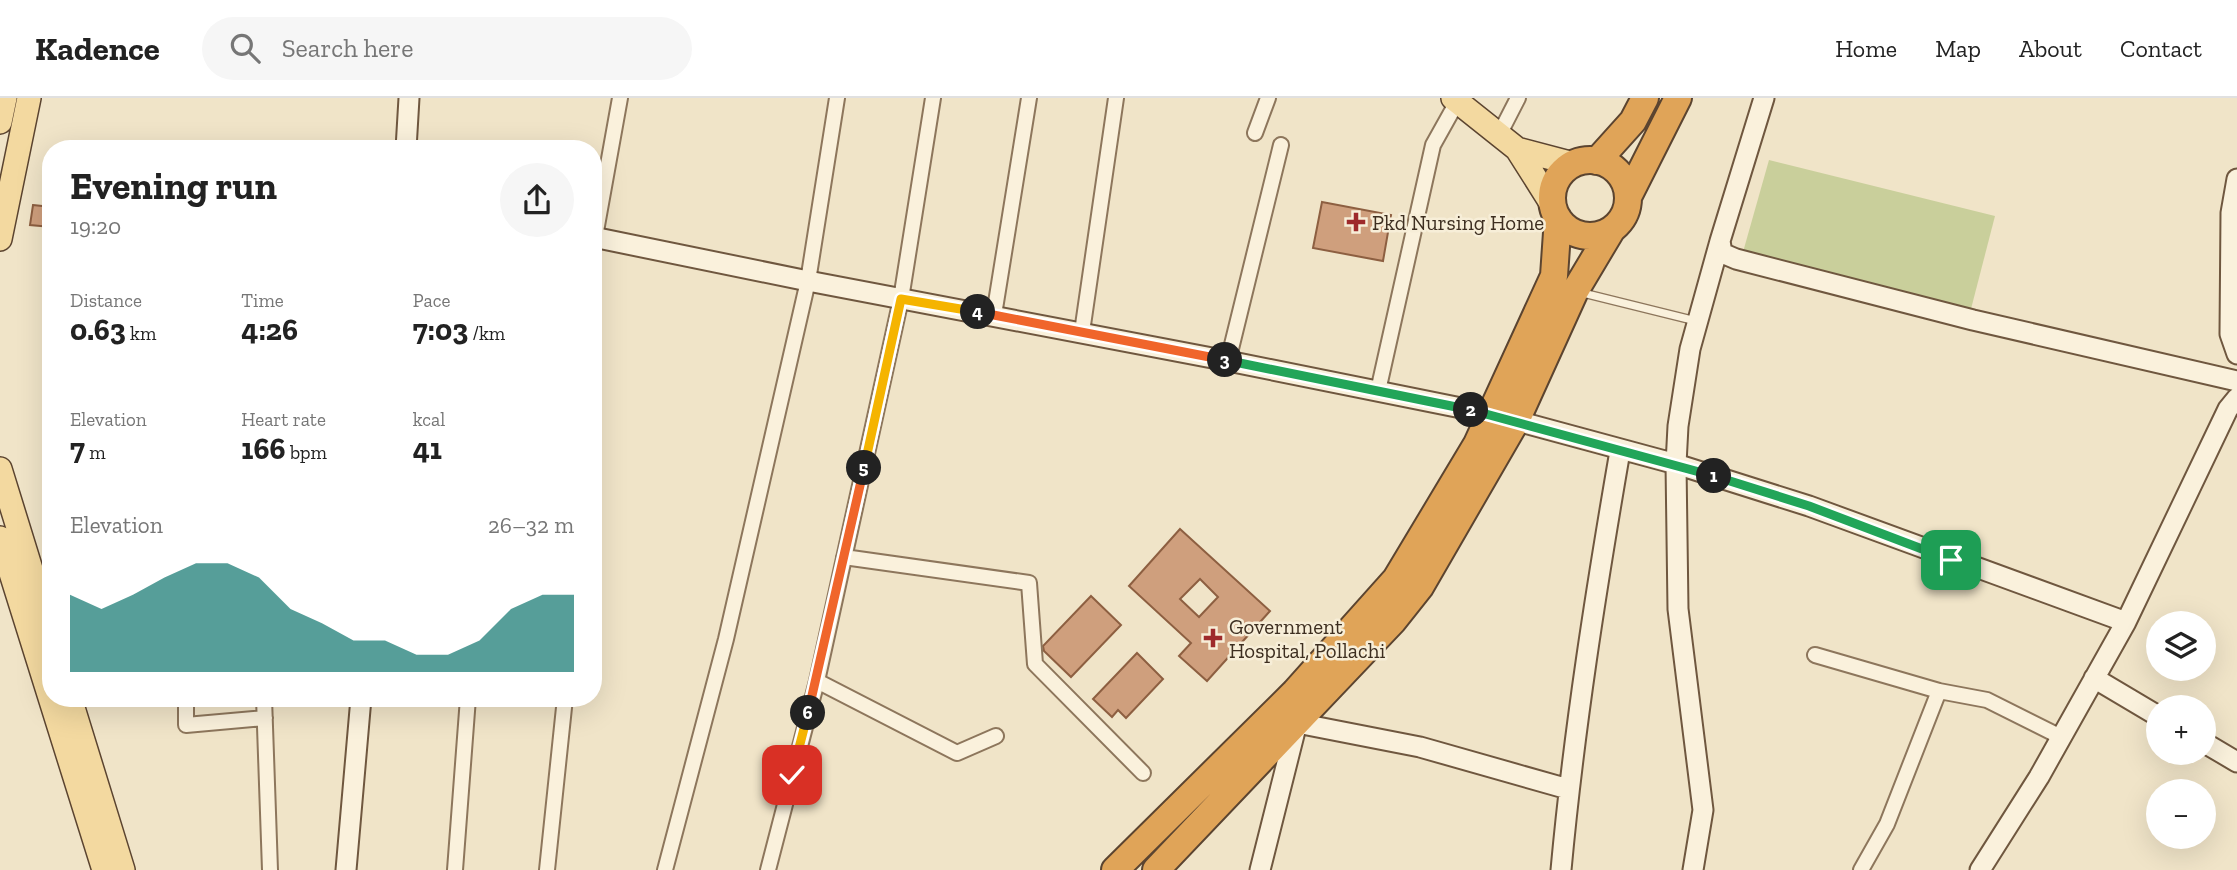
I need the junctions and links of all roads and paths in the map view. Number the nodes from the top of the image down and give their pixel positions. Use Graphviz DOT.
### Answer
graph roads {
  1 [pos="5,98"];
  2 [pos="29,98"];
  3 [pos="409,98"];
  4 [pos="620,98"];
  5 [pos="837,98"];
  6 [pos="933,98"];
  7 [pos="1029,98"];
  8 [pos="1116,98"];
  9 [pos="1268,98"];
  10 [pos="1518,98"];
  11 [pos="1645,98"];
  12 [pos="1678,98"];
  13 [pos="1764,98"];
  14 [pos="1455,100"];
  15 [pos="0,122"];
  16 [pos="1255,133"];
  17 [pos="407,140"];
  18 [pos="1508,142"];
  19 [pos="1281,145"];
  20 [pos="1586,162"];
  21 [pos="2237,179"];
  22 [pos="602,196"];
  23 [pos="1628,197"];
  24 [pos="1555,212"];
  25 [pos="1612,229"];
  26 [pos="0,239"];
  27 [pos="1720,241"];
  28 [pos="602,242"];
  29 [pos="808,281"];
  30 [pos="1575,291"];
  31 [pos="901,299"];
  32 [pos="994,315"];
  33 [pos="1698,322"];
  34 [pos="1082,332"];
  35 [pos="2237,354"];
  36 [pos="1228,360"];
  37 [pos="2237,382"];
  38 [pos="1378,391"];
  39 [pos="2237,398"];
  40 [pos="1491,414"];
  41 [pos="1516,421"];
  42 [pos="1620,451"];
  43 [pos="1676,464"];
  44 [pos="0,469"];
  45 [pos="0,538"];
  46 [pos="844,557"];
  47 [pos="42,605"];
  48 [pos="2126,622"];
  49 [pos="1815,655"];
  50 [pos="42,672"];
  51 [pos="2094,678"];
  52 [pos="817,681"];
  53 [pos="1939,691"];
  54 [pos="53,707"];
  55 [pos="73,707"];
  56 [pos="186,707"];
  57 [pos="264,707"];
  58 [pos="360,707"];
  59 [pos="467,707"];
  60 [pos="564,707"];
  61 [pos="2146,709"];
  62 [pos="265,718"];
  63 [pos="1297,723"];
  64 [pos="996,736"];
  65 [pos="2061,737"];
  66 [pos="2216,750"];
  67 [pos="2237,762"];
  68 [pos="1143,773"];
  69 [pos="1568,789"];
  70 [pos="104,870"];
  71 [pos="123,870"];
  72 [pos="271,870"];
  73 [pos="346,870"];
  74 [pos="455,870"];
  75 [pos="547,870"];
  76 [pos="665,870"];
  77 [pos="768,870"];
  78 [pos="1115,870"];
  79 [pos="1156,870"];
  80 [pos="1260,870"];
  81 [pos="1561,870"];
  82 [pos="1693,870"];
  83 [pos="1861,870"];
  84 [pos="1980,870"];
  1 -- 15 [label="main road"];
  2 -- 26 [label="main road"];
  3 -- 17 [label="street"];
  4 -- 22 [label="street"];
  5 -- 29 [label="street"];
  6 -- 31 [label="street"];
  7 -- 32 [label="street"];
  8 -- 34 [label="street"];
  9 -- 16 [label="street"];
  10 -- 18 [label="street"];
  11 -- 20 [label="highway"];
  12 -- 23 [label="highway"];
  13 -- 27 [label="street"];
  14 -- 18 [label="main road"];
  14 -- 38 [label="street"];
  18 -- 20 [label="main road"];
  18 -- 24 [label="main road"];
  19 -- 36 [label="street"];
  20 -- 23 [label="highway"];
  20 -- 24 [label="highway"];
  21 -- 35 [label="street"];
  23 -- 25 [label="highway"];
  24 -- 25 [label="highway"];
  24 -- 40 [label="highway"];
  25 -- 30 [label="highway"];
  27 -- 33 [label="street"];
  27 -- 37 [label="street"];
  28 -- 29 [label="street"];
  29 -- 31 [label="street"];
  29 -- 76 [label="street"];
  30 -- 33 [label="lane"];
  30 -- 41 [label="highway"];
  31 -- 32 [label="street"];
  31 -- 46 [label="street"];
  32 -- 34 [label="street"];
  33 -- 43 [label="street"];
  34 -- 36 [label="street"];
  36 -- 38 [label="street"];
  38 -- 40 [label="street"];
  39 -- 48 [label="street"];
  40 -- 41 [label="street"];
  40 -- 78 [label="highway"];
  41 -- 42 [label="street"];
  41 -- 63 [label="highway"];
  42 -- 43 [label="street"];
  42 -- 69 [label="street"];
  43 -- 48 [label="street"];
  43 -- 82 [label="street"];
  44 -- 47 [label="main road"];
  45 -- 50 [label="main road"];
  46 -- 52 [label="street"];
  46 -- 68 [label="street"];
  48 -- 51 [label="street"];
  49 -- 53 [label="street"];
  51 -- 61 [label="street"];
  51 -- 65 [label="street"];
  52 -- 64 [label="street"];
  52 -- 77 [label="street"];
  53 -- 65 [label="street"];
  53 -- 83 [label="street"];
  54 -- 70 [label="main road"];
  55 -- 71 [label="main road"];
  56 -- 62 [label="street"];
  57 -- 62 [label="street"];
  58 -- 73 [label="street"];
  59 -- 74 [label="street"];
  60 -- 75 [label="street"];
  62 -- 72 [label="street"];
  63 -- 69 [label="street"];
  63 -- 79 [label="highway"];
  63 -- 80 [label="street"];
  65 -- 84 [label="street"];
  66 -- 67 [label="street"];
  69 -- 81 [label="street"];
}
